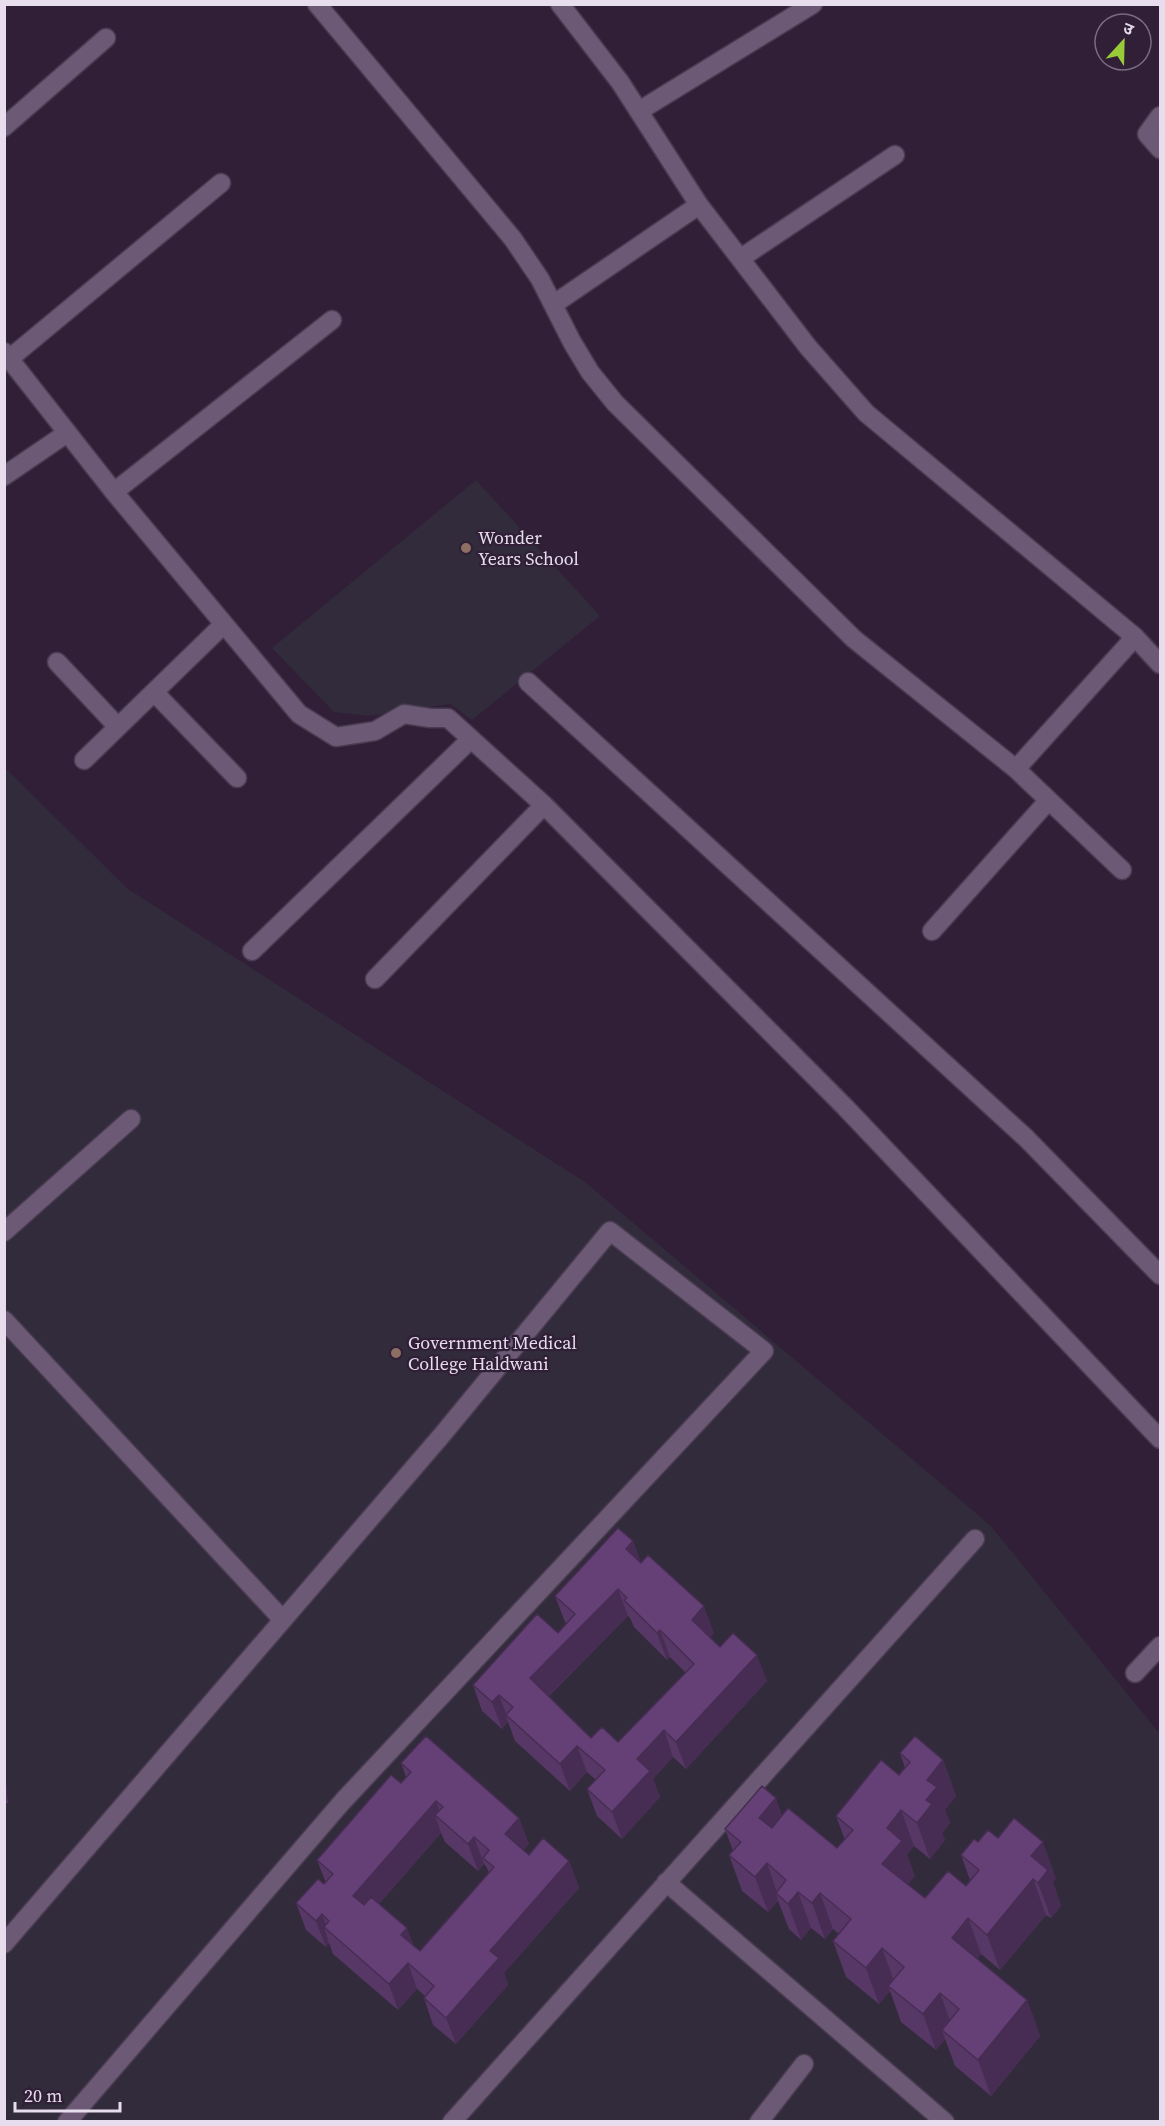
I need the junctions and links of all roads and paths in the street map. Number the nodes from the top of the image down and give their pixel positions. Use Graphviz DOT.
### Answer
graph roads {
  1 [pos="317,4"];
  2 [pos="560,4"];
  3 [pos="813,4"];
  4 [pos="106,38"];
  5 [pos="639,111"];
  6 [pos="1161,116"];
  7 [pos="4,127"];
  8 [pos="1161,149"];
  9 [pos="895,155"];
  10 [pos="221,183"];
  11 [pos="699,205"];
  12 [pos="741,258"];
  13 [pos="554,304"];
  14 [pos="332,320"];
  15 [pos="7,356"];
  16 [pos="68,433"];
  17 [pos="4,476"];
  18 [pos="114,492"];
  19 [pos="224,624"];
  20 [pos="1135,637"];
  21 [pos="57,662"];
  22 [pos="1161,664"];
  23 [pos="528,682"];
  24 [pos="154,692"];
  25 [pos="118,727"];
  26 [pos="470,740"];
  27 [pos="84,760"];
  28 [pos="1016,769"];
  29 [pos="237,778"];
  30 [pos="1048,801"];
  31 [pos="544,805"];
  32 [pos="1122,870"];
  33 [pos="932,931"];
  34 [pos="252,951"];
  35 [pos="375,979"];
  36 [pos="131,1119"];
  37 [pos="4,1232"];
  38 [pos="1161,1275"];
  39 [pos="4,1320"];
  40 [pos="1161,1439"];
  41 [pos="975,1539"];
  42 [pos="283,1620"];
  43 [pos="1161,1646"];
  44 [pos="1135,1673"];
  45 [pos="666,1882"];
  46 [pos="4,1944"];
  47 [pos="804,2064"];
  48 [pos="67,2121"];
  49 [pos="452,2121"];
  50 [pos="759,2121"];
  51 [pos="945,2121"];
  1 -- 13 [label="street"];
  2 -- 5 [label="street"];
  3 -- 5 [label="street"];
  4 -- 7 [label="street"];
  5 -- 11 [label="street"];
  6 -- 8 [label="street"];
  9 -- 12 [label="street"];
  10 -- 15 [label="street"];
  11 -- 12 [label="street"];
  11 -- 13 [label="street"];
  12 -- 20 [label="street"];
  13 -- 28 [label="street"];
  14 -- 18 [label="street"];
  15 -- 16 [label="street"];
  16 -- 17 [label="street"];
  16 -- 18 [label="street"];
  18 -- 19 [label="street"];
  19 -- 24 [label="street"];
  19 -- 26 [label="street"];
  20 -- 22 [label="street"];
  20 -- 28 [label="street"];
  21 -- 25 [label="street"];
  23 -- 38 [label="street"];
  24 -- 25 [label="street"];
  24 -- 29 [label="street"];
  25 -- 27 [label="street"];
  26 -- 31 [label="street"];
  26 -- 34 [label="street"];
  28 -- 30 [label="street"];
  30 -- 32 [label="street"];
  30 -- 33 [label="street"];
  31 -- 35 [label="street"];
  31 -- 40 [label="street"];
  36 -- 37 [label="street"];
  39 -- 42 [label="street"];
  41 -- 45 [label="street"];
  42 -- 46 [label="street"];
  42 -- 48 [label="street"];
  43 -- 44 [label="street"];
  45 -- 49 [label="street"];
  45 -- 51 [label="street"];
  47 -- 50 [label="street"];
}
